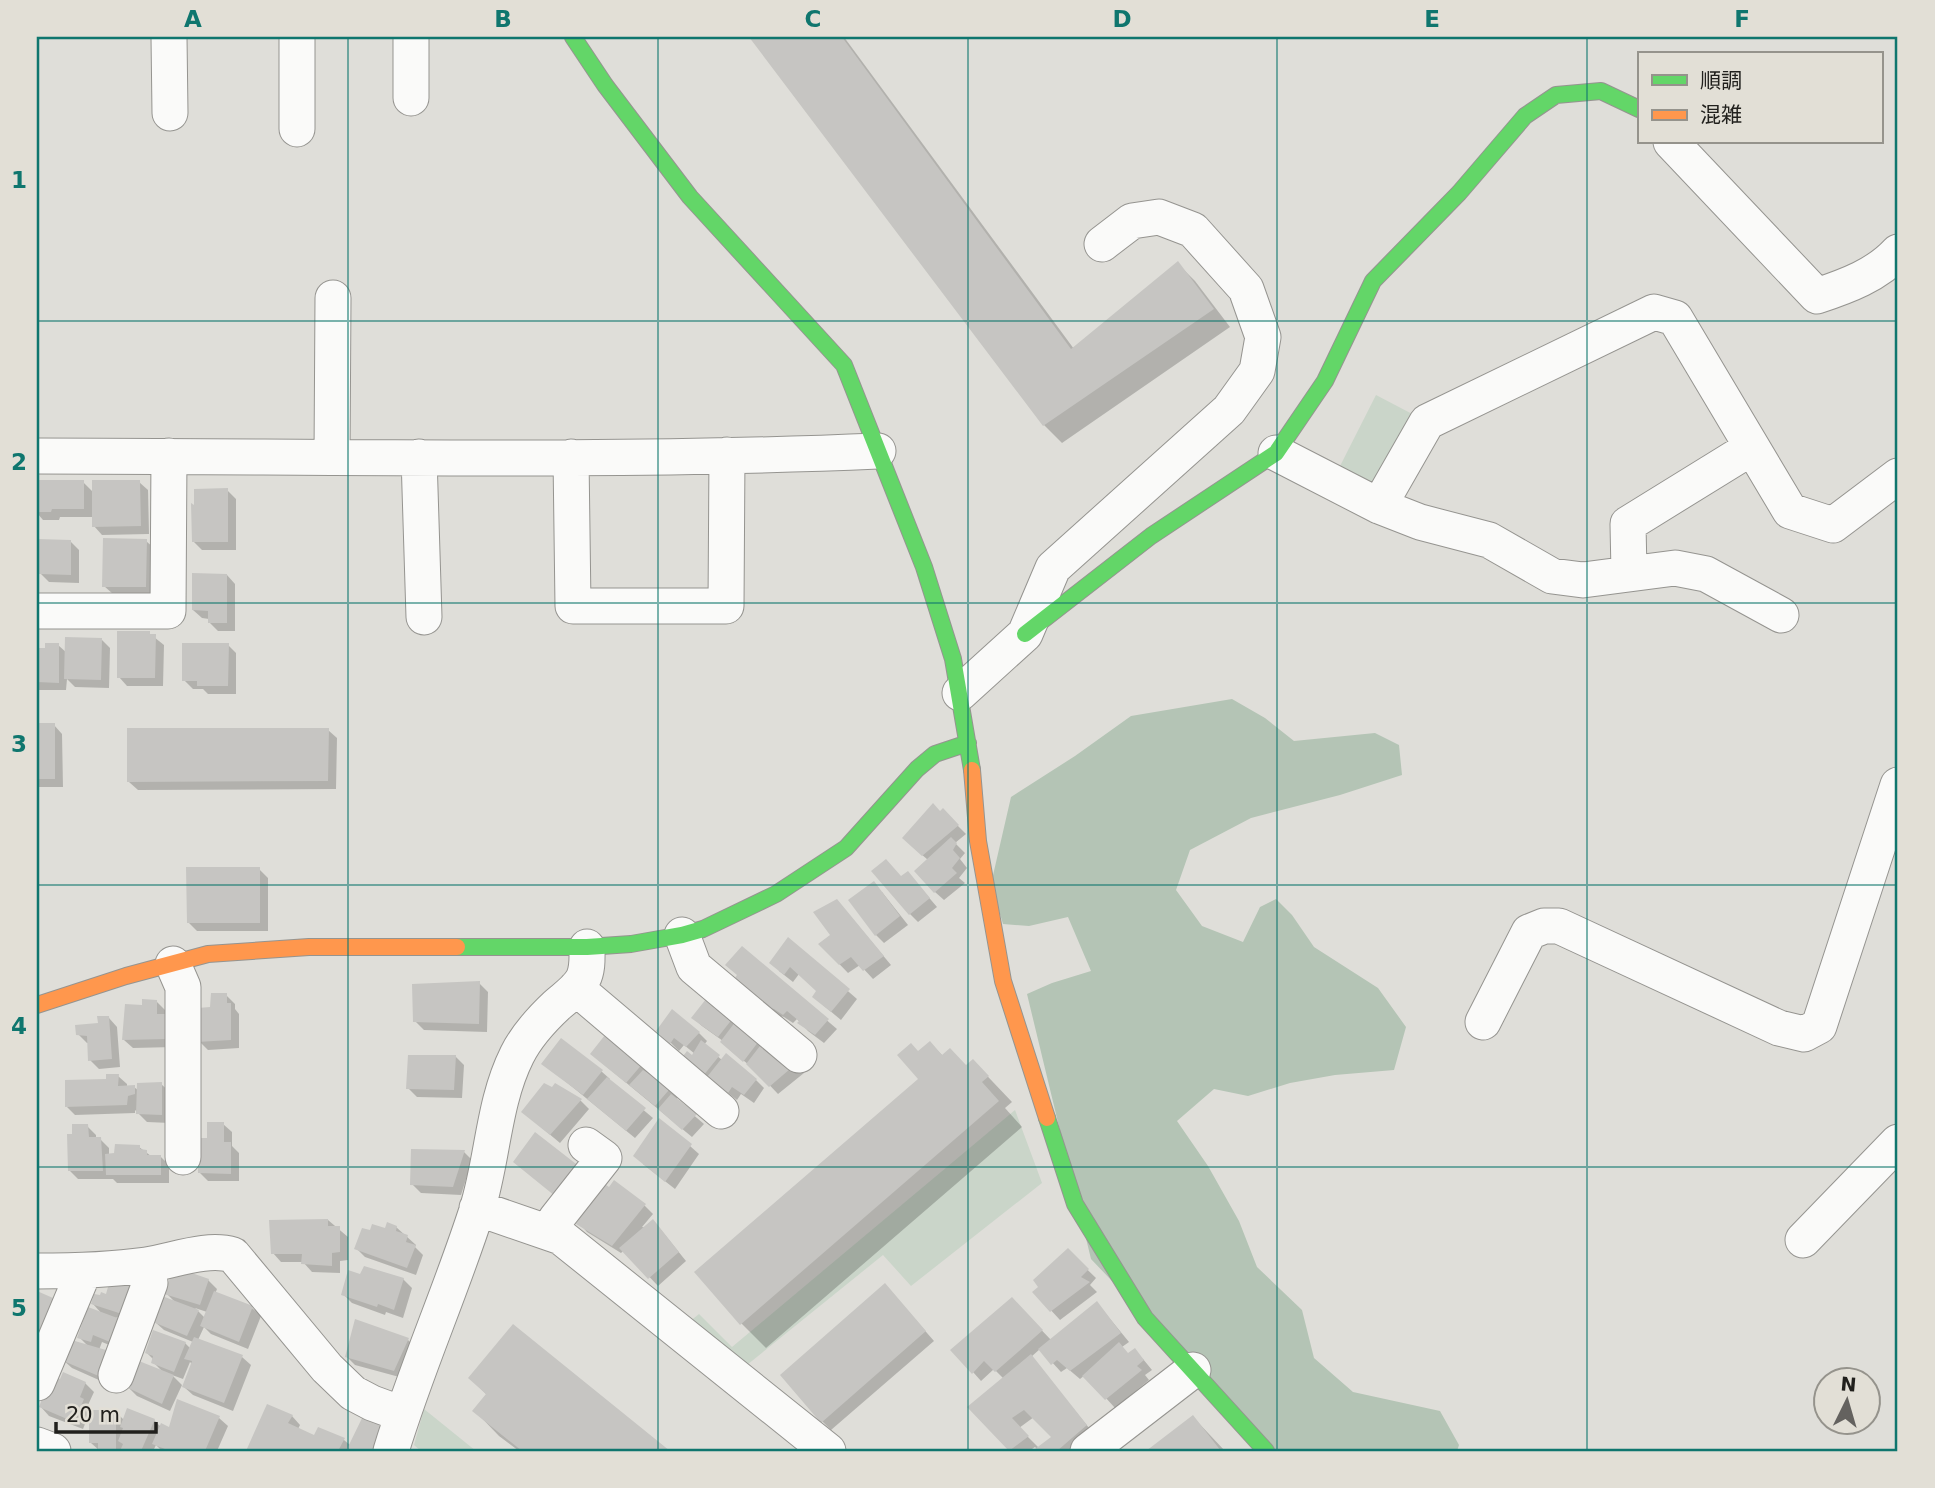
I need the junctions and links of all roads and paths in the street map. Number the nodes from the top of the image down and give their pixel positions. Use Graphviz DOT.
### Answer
graph roads {
  1 [pos="169,37"];
  2 [pos="297,37"];
  3 [pos="411,37"];
  4 [pos="573,37"];
  5 [pos="411,98"];
  6 [pos="1638,109"];
  7 [pos="170,113"];
  8 [pos="297,129"];
  9 [pos="1673,144"];
  10 [pos="1102,244"];
  11 [pos="1895,262"];
  12 [pos="333,298"];
  13 [pos="1751,449"];
  14 [pos="878,452"];
  15 [pos="1276,453"];
  16 [pos="727,455"];
  17 [pos="37,456"];
  18 [pos="169,456"];
  19 [pos="332,457"];
  20 [pos="419,457"];
  21 [pos="571,457"];
  22 [pos="1898,476"];
  23 [pos="1379,506"];
  24 [pos="1629,573"];
  25 [pos="37,611"];
  26 [pos="1781,615"];
  27 [pos="424,617"];
  28 [pos="1025,634"];
  29 [pos="960,693"];
  30 [pos="968,743"];
  31 [pos="1898,785"];
  32 [pos="1891,831"];
  33 [pos="682,935"];
  34 [pos="587,947"];
  35 [pos="173,964"];
  36 [pos="576,988"];
  37 [pos="37,1005"];
  38 [pos="1483,1022"];
  39 [pos="799,1055"];
  40 [pos="721,1111"];
  41 [pos="174,1140"];
  42 [pos="586,1145"];
  43 [pos="1895,1152"];
  44 [pos="477,1208"];
  45 [pos="550,1233"];
  46 [pos="1803,1240"];
  47 [pos="147,1265"];
  48 [pos="85,1270"];
  49 [pos="37,1271"];
  50 [pos="1193,1370"];
  51 [pos="117,1375"];
  52 [pos="37,1383"];
  53 [pos="402,1414"];
  54 [pos="37,1445"];
  55 [pos="53,1451"];
  56 [pos="391,1451"];
  57 [pos="828,1451"];
  58 [pos="1088,1451"];
  59 [pos="1266,1451"];
  1 -- 7 [label="street"];
  2 -- 8 [label="street"];
  3 -- 5 [label="street"];
  4 -- 14 [label="street"];
  6 -- 15 [label="street"];
  9 -- 11 [label="street"];
  10 -- 28 [label="street"];
  12 -- 19 [label="street"];
  13 -- 22 [label="street"];
  13 -- 23 [label="street"];
  13 -- 24 [label="street"];
  14 -- 16 [label="street"];
  14 -- 29 [label="street"];
  15 -- 23 [label="street"];
  15 -- 28 [label="street"];
  16 -- 21 [label="street"];
  16 -- 21 [label="street"];
  17 -- 18 [label="street"];
  18 -- 19 [label="street"];
  18 -- 25 [label="street"];
  19 -- 20 [label="street"];
  20 -- 21 [label="street"];
  20 -- 27 [label="street"];
  23 -- 24 [label="street"];
  24 -- 26 [label="street"];
  28 -- 29 [label="street"];
  29 -- 30 [label="street"];
  30 -- 33 [label="street"];
  30 -- 50 [label="street"];
  31 -- 32 [label="street"];
  32 -- 38 [label="street"];
  33 -- 34 [label="street"];
  33 -- 39 [label="street"];
  34 -- 35 [label="street"];
  34 -- 36 [label="street"];
  35 -- 37 [label="street"];
  35 -- 41 [label="street"];
  36 -- 40 [label="street"];
  36 -- 44 [label="street"];
  42 -- 45 [label="street"];
  43 -- 46 [label="street"];
  44 -- 45 [label="street"];
  44 -- 53 [label="street"];
  45 -- 57 [label="street"];
  47 -- 48 [label="street"];
  47 -- 51 [label="street"];
  47 -- 53 [label="street"];
  48 -- 49 [label="street"];
  48 -- 52 [label="street"];
  50 -- 58 [label="street"];
  50 -- 59 [label="street"];
  53 -- 56 [label="street"];
  54 -- 55 [label="street"];
}
